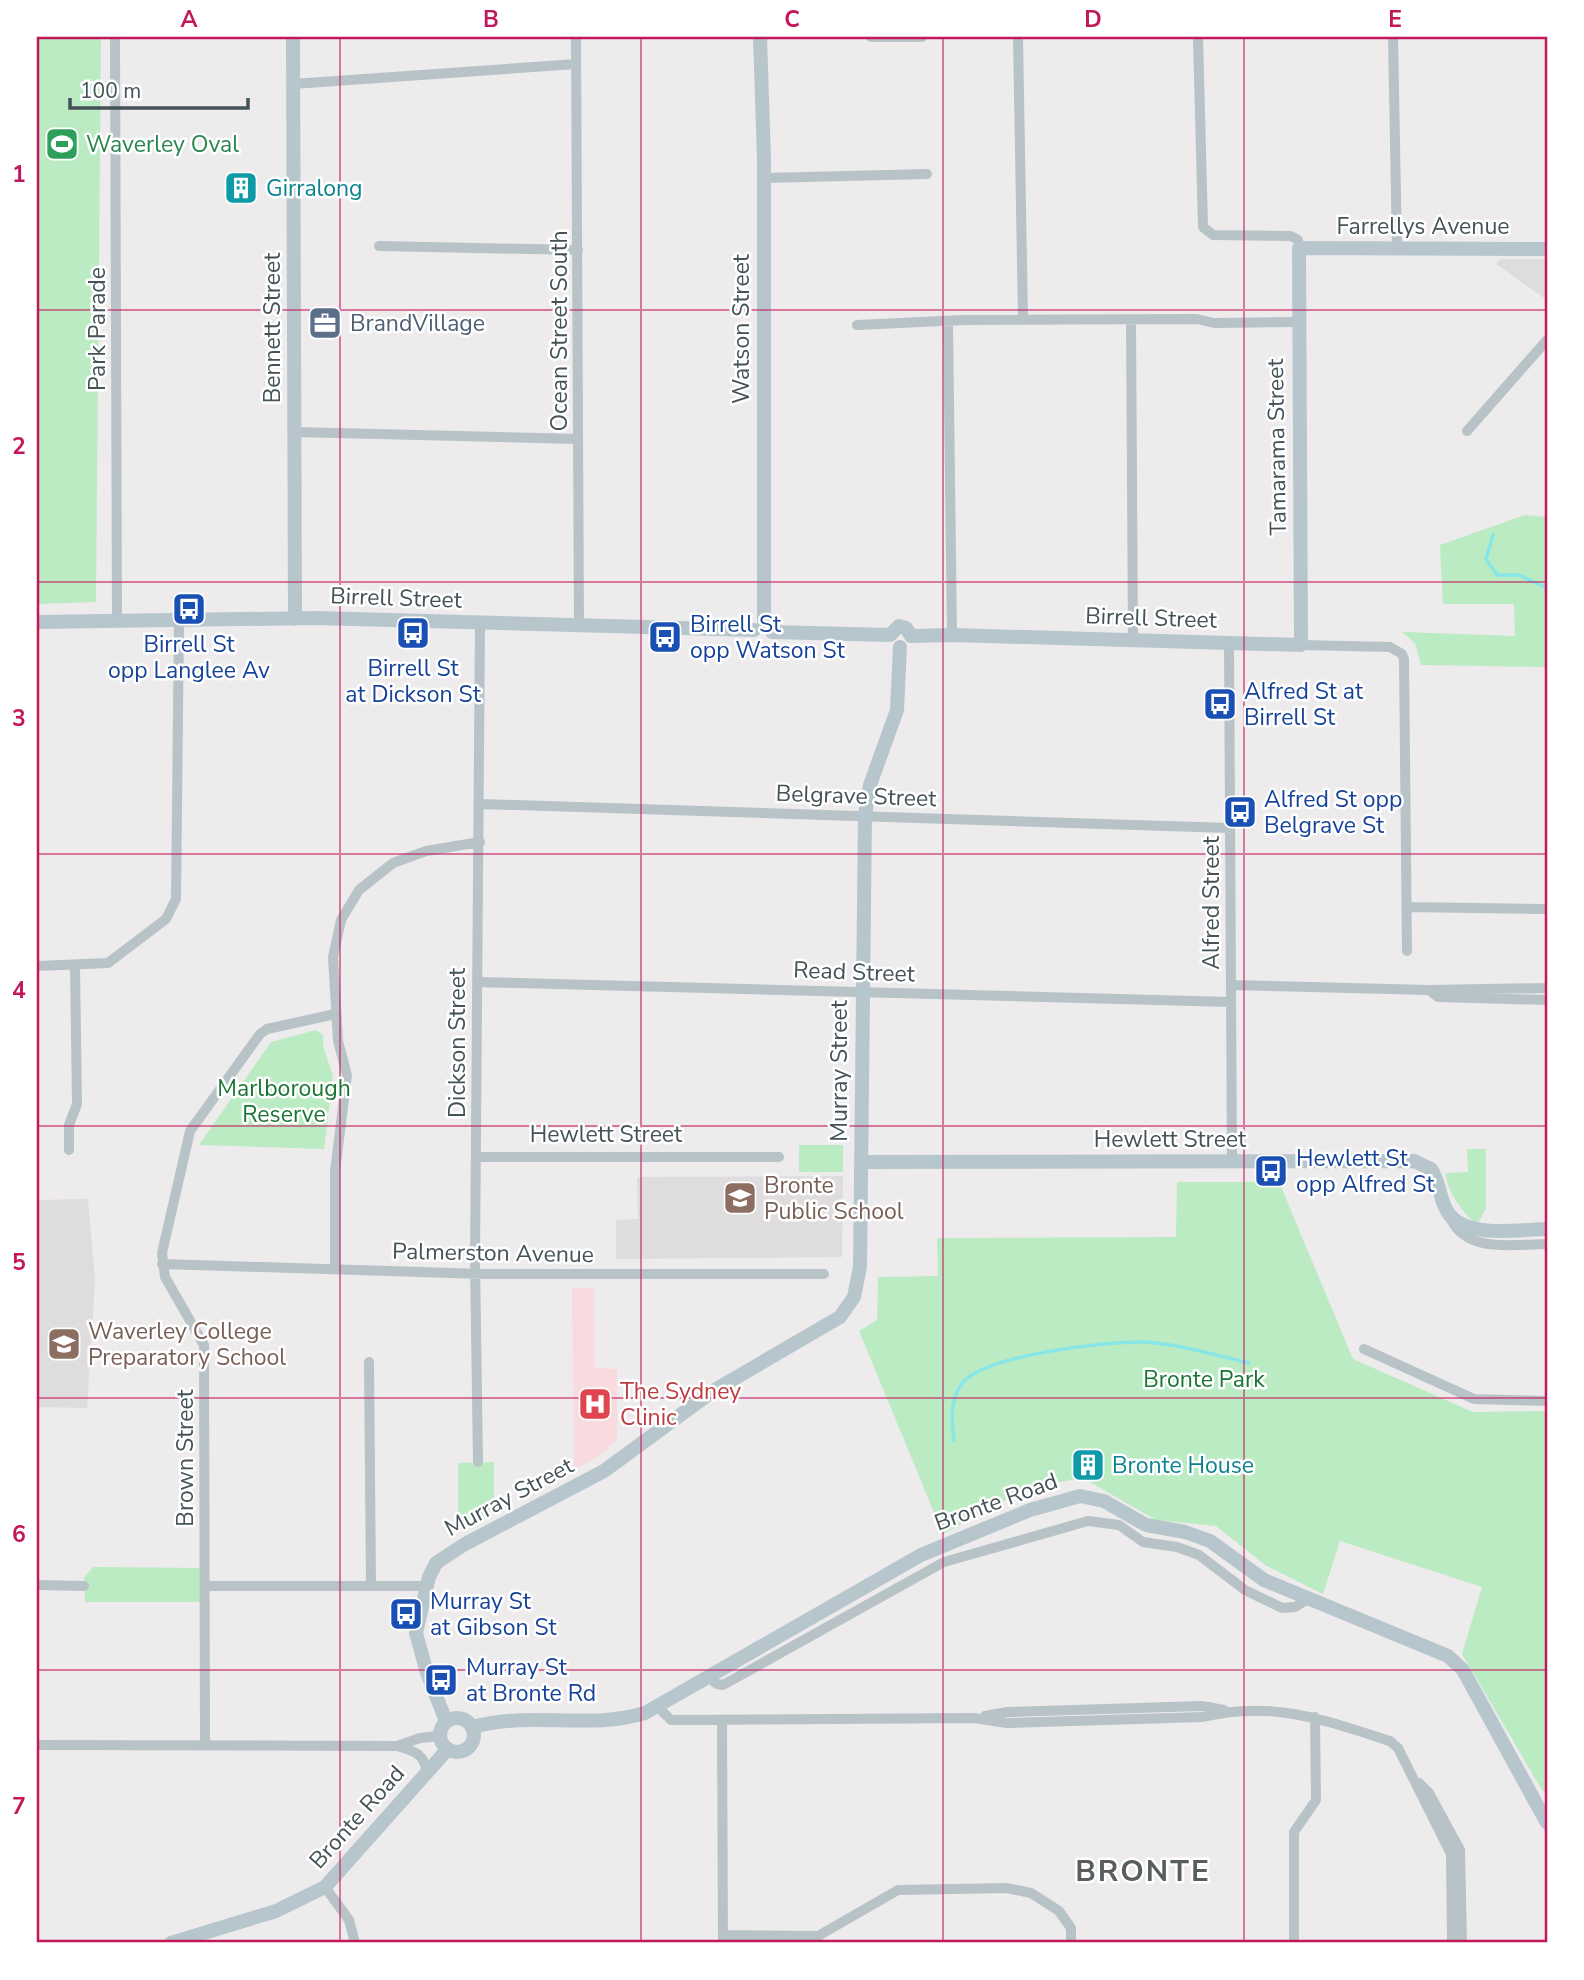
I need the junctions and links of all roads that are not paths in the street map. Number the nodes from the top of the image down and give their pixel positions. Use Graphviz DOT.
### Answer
graph roads {
  1 [pos="115,37"];
  2 [pos="293,37"];
  3 [pos="576,37"];
  4 [pos="760,37"];
  5 [pos="870,37"];
  6 [pos="922,37"];
  7 [pos="1018,37"];
  8 [pos="1198,37"];
  9 [pos="1393,37"];
  10 [pos="576,64"];
  11 [pos="293,84"];
  12 [pos="928,174"];
  13 [pos="764,178"];
  14 [pos="379,246"];
  15 [pos="1299,248"];
  16 [pos="1396,248"];
  17 [pos="1547,249"];
  18 [pos="578,250"];
  19 [pos="1023,320"];
  20 [pos="1131,320"];
  21 [pos="948,323"];
  22 [pos="1299,323"];
  23 [pos="856,325"];
  24 [pos="1547,340"];
  25 [pos="1467,431"];
  26 [pos="295,432"];
  27 [pos="578,439"];
  28 [pos="295,619"];
  29 [pos="179,620"];
  30 [pos="117,621"];
  31 [pos="37,622"];
  32 [pos="480,624"];
  33 [pos="579,626"];
  34 [pos="763,628"];
  35 [pos="952,635"];
  36 [pos="895,641"];
  37 [pos="1133,641"];
  38 [pos="1229,643"];
  39 [pos="1301,645"];
  40 [pos="481,804"];
  41 [pos="865,815"];
  42 [pos="1230,828"];
  43 [pos="480,842"];
  44 [pos="1407,906"];
  45 [pos="1547,909"];
  46 [pos="1407,951"];
  47 [pos="37,966"];
  48 [pos="75,966"];
  49 [pos="477,982"];
  50 [pos="1231,985"];
  51 [pos="1547,988"];
  52 [pos="1429,990"];
  53 [pos="862,991"];
  54 [pos="1547,1000"];
  55 [pos="1230,1002"];
  56 [pos="335,1014"];
  57 [pos="69,1150"];
  58 [pos="476,1157"];
  59 [pos="779,1157"];
  60 [pos="1232,1162"];
  61 [pos="861,1163"];
  62 [pos="1447,1212"];
  63 [pos="1547,1229"];
  64 [pos="1547,1244"];
  65 [pos="162,1264"];
  66 [pos="335,1268"];
  67 [pos="476,1274"];
  68 [pos="824,1274"];
  69 [pos="1364,1349"];
  70 [pos="369,1362"];
  71 [pos="1547,1401"];
  72 [pos="478,1462"];
  73 [pos="37,1585"];
  74 [pos="84,1586"];
  75 [pos="205,1586"];
  76 [pos="371,1586"];
  77 [pos="427,1586"];
  78 [pos="1306,1600"];
  79 [pos="708,1677"];
  80 [pos="657,1706"];
  81 [pos="1315,1717"];
  82 [pos="446,1721"];
  83 [pos="722,1722"];
  84 [pos="473,1727"];
  85 [pos="439,1736"];
  86 [pos="37,1745"];
  87 [pos="205,1745"];
  88 [pos="397,1746"];
  89 [pos="447,1749"];
  90 [pos="427,1774"];
  91 [pos="1416,1780"];
  92 [pos="1547,1823"];
  93 [pos="325,1887"];
  94 [pos="723,1939"];
  95 [pos="172,1943"];
  96 [pos="355,1943"];
  97 [pos="1071,1943"];
  98 [pos="1294,1943"];
  99 [pos="1452,1943"];
  100 [pos="1462,1943"];
  1 -- 30 [label="street, Park Parade"];
  2 -- 11 [label="street, Bennett Street"];
  3 -- 10 [label="street, Ocean Street South"];
  4 -- 13 [label="street, Watson Street"];
  5 -- 6 [label="street"];
  7 -- 19 [label="street"];
  8 -- 15 [label="street"];
  9 -- 16 [label="street"];
  10 -- 11 [label="street"];
  10 -- 18 [label="street, Ocean Street South"];
  11 -- 26 [label="street, Bennett Street"];
  12 -- 13 [label="street"];
  13 -- 34 [label="street, Watson Street"];
  14 -- 18 [label="street"];
  15 -- 16 [label="street, Farrellys Avenue"];
  15 -- 22 [label="street, Tamarama Street"];
  16 -- 17 [label="street, Farrellys Avenue"];
  18 -- 27 [label="street, Ocean Street South"];
  19 -- 20 [label="street"];
  19 -- 21 [label="street"];
  20 -- 22 [label="street"];
  20 -- 37 [label="street"];
  21 -- 23 [label="street"];
  21 -- 35 [label="street"];
  22 -- 39 [label="street, Tamarama Street"];
  24 -- 25 [label="street"];
  26 -- 27 [label="street"];
  26 -- 28 [label="street, Bennett Street"];
  27 -- 33 [label="street, Ocean Street South"];
  28 -- 29 [label="street, Birrell Street"];
  28 -- 32 [label="street, Birrell Street"];
  29 -- 30 [label="street, Birrell Street"];
  29 -- 48 [label="street"];
  30 -- 31 [label="street, Birrell Street"];
  32 -- 33 [label="street, Birrell Street"];
  32 -- 40 [label="street, Dickson Street"];
  33 -- 34 [label="street, Birrell Street"];
  34 -- 36 [label="street, Birrell Street"];
  35 -- 36 [label="street, Birrell Street"];
  35 -- 37 [label="street, Birrell Street"];
  36 -- 41 [label="street, Murray Street"];
  37 -- 38 [label="street, Birrell Street"];
  38 -- 39 [label="street, Birrell Street"];
  38 -- 42 [label="street, Alfred Street"];
  39 -- 44 [label="street, Birrell Street"];
  40 -- 41 [label="street, Belgrave Street"];
  40 -- 43 [label="street, Dickson Street"];
  41 -- 42 [label="street, Belgrave Street"];
  41 -- 53 [label="street, Murray Street"];
  42 -- 50 [label="street, Alfred Street"];
  43 -- 49 [label="street, Dickson Street"];
  43 -- 56 [label="street"];
  44 -- 45 [label="street"];
  44 -- 46 [label="street"];
  47 -- 48 [label="street"];
  48 -- 57 [label="street"];
  49 -- 53 [label="street, Read Street"];
  49 -- 58 [label="street, Dickson Street"];
  50 -- 52 [label="street"];
  50 -- 55 [label="street, Alfred Street"];
  51 -- 52 [label="street"];
  52 -- 54 [label="street"];
  53 -- 55 [label="street, Read Street"];
  53 -- 61 [label="street, Murray Street"];
  55 -- 60 [label="street, Alfred Street"];
  56 -- 65 [label="street, Brown Street"];
  56 -- 66 [label="street"];
  58 -- 59 [label="street, Hewlett Street"];
  58 -- 67 [label="street, Dickson Street"];
  60 -- 61 [label="street, Hewlett Street"];
  60 -- 62 [label="street, Hewlett Street"];
  61 -- 77 [label="street, Murray Street"];
  62 -- 63 [label="street"];
  62 -- 64 [label="street, Hewlett Street"];
  65 -- 66 [label="street, Palmerston Avenue"];
  65 -- 75 [label="street, Brown Street"];
  66 -- 67 [label="street, Palmerston Avenue"];
  67 -- 68 [label="street, Palmerston Avenue"];
  67 -- 72 [label="street, Dickson Street"];
  69 -- 71 [label="street"];
  70 -- 76 [label="street"];
  73 -- 74 [label="street"];
  75 -- 76 [label="street"];
  75 -- 87 [label="street, Brown Street"];
  76 -- 77 [label="street"];
  77 -- 82 [label="street, Murray Street"];
  78 -- 79 [label="street, Bronte Road"];
  78 -- 79 [label="street, Bronte Road"];
  78 -- 92 [label="street, Bronte Road"];
  79 -- 80 [label="street, Bronte Road"];
  80 -- 83 [label="street"];
  80 -- 84 [label="street, Bronte Road"];
  81 -- 83 [label="street"];
  81 -- 91 [label="street"];
  81 -- 98 [label="street"];
  82 -- 84 [label="street"];
  82 -- 85 [label="street"];
  83 -- 94 [label="street"];
  84 -- 89 [label="street"];
  85 -- 88 [label="street"];
  85 -- 89 [label="street"];
  86 -- 87 [label="street"];
  87 -- 88 [label="street"];
  88 -- 90 [label="street"];
  89 -- 90 [label="street, Bronte Road"];
  90 -- 93 [label="street, Bronte Road"];
  91 -- 99 [label="street"];
  91 -- 100 [label="street"];
  93 -- 95 [label="street, Bronte Road"];
  93 -- 96 [label="street"];
  94 -- 97 [label="street"];
}
